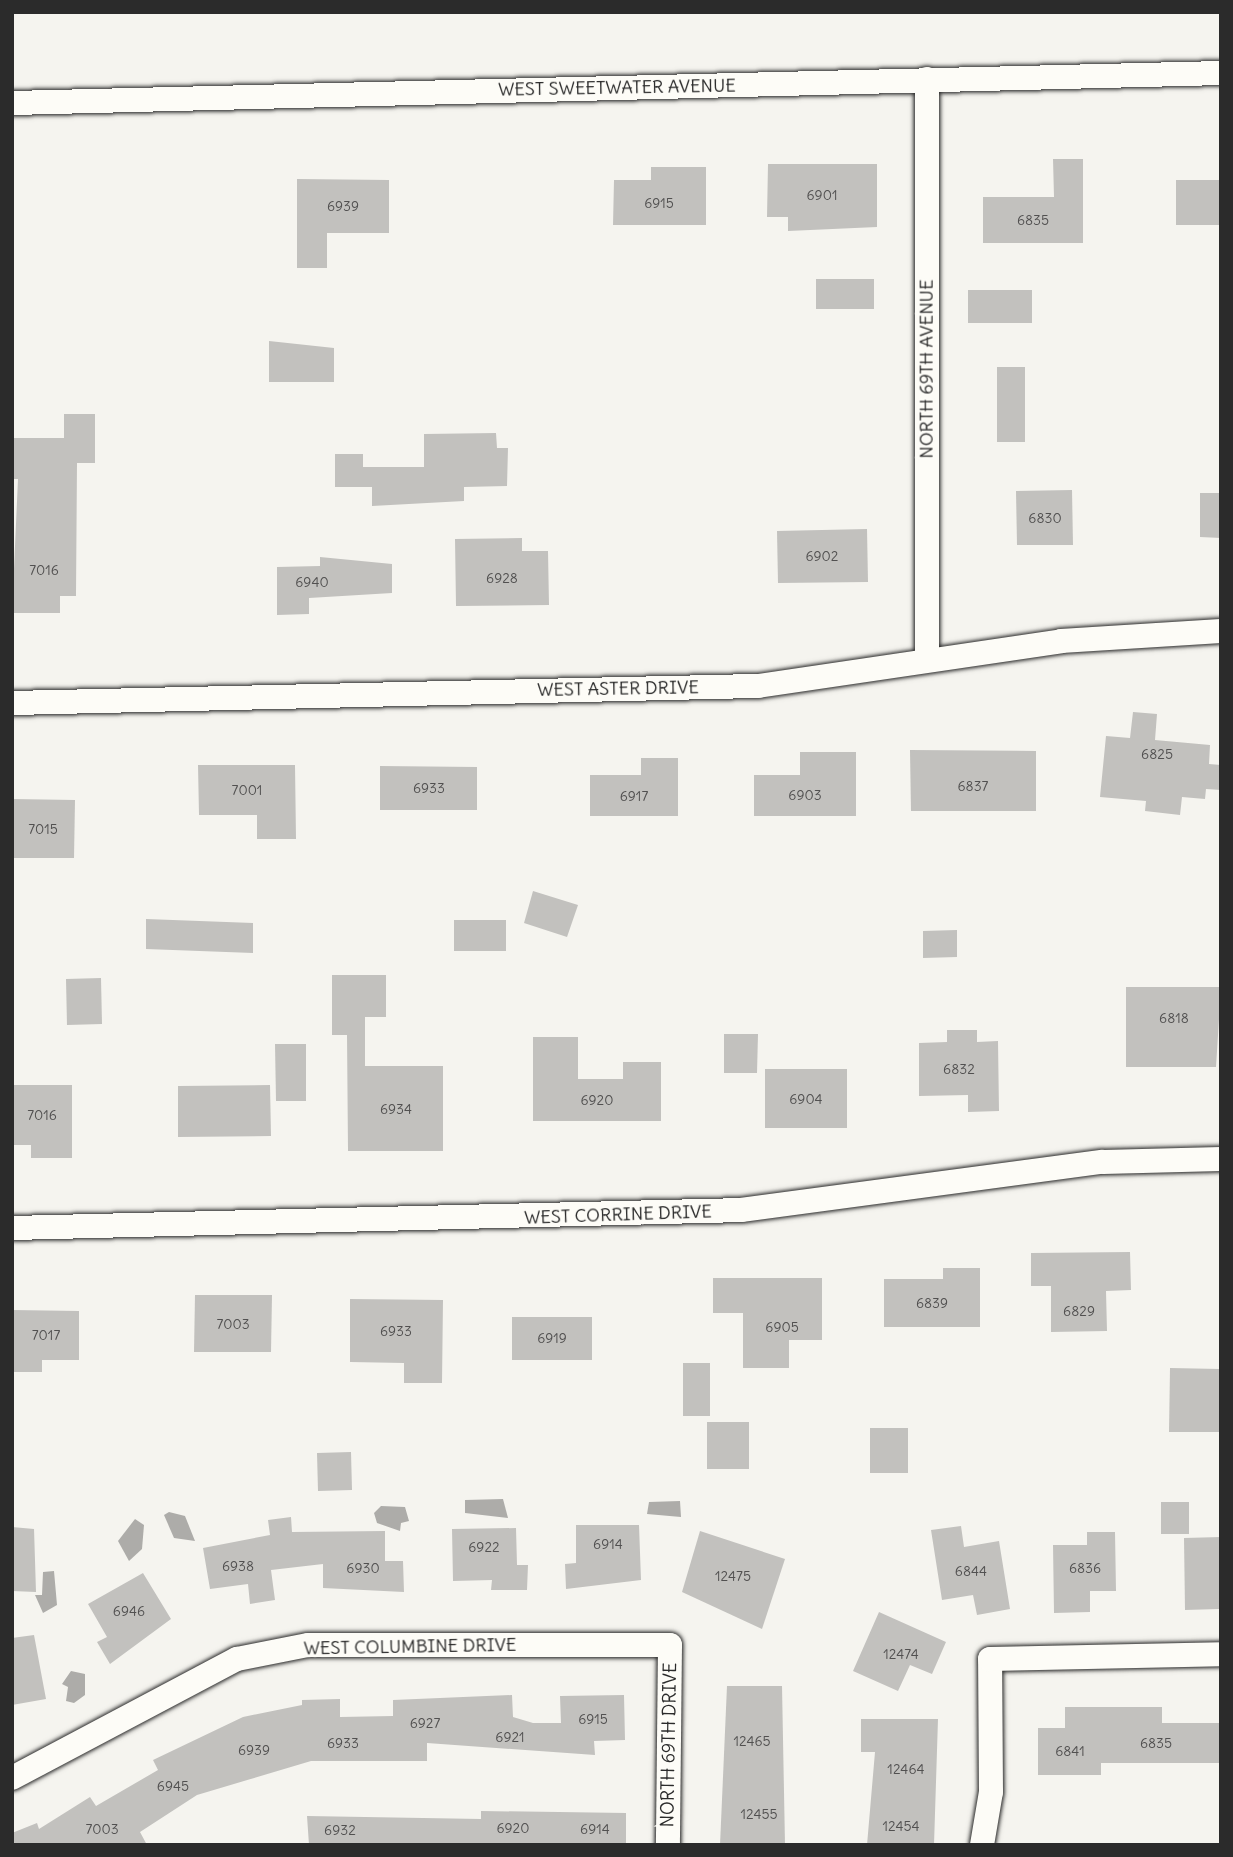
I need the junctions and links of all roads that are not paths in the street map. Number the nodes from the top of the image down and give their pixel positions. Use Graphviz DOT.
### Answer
graph roads {
  1 [pos="1221,72"];
  2 [pos="928,79"];
  3 [pos="12,103"];
  4 [pos="1221,631"];
  5 [pos="928,659"];
  6 [pos="12,702"];
  7 [pos="1221,1159"];
  8 [pos="12,1228"];
  9 [pos="670,1646"];
  10 [pos="1221,1654"];
  11 [pos="12,1778"];
  12 [pos="668,1845"];
  13 [pos="982,1845"];
  1 -- 2 [label="street, WEST SWEETWATER AVENUE"];
  2 -- 3 [label="street, WEST SWEETWATER AVENUE"];
  2 -- 5 [label="street, NORTH 69TH AVENUE"];
  4 -- 5 [label="street, WEST ASTER DRIVE"];
  5 -- 6 [label="street, WEST ASTER DRIVE"];
  7 -- 8 [label="street, WEST CORRINE DRIVE"];
  9 -- 11 [label="street, WEST COLUMBINE DRIVE"];
  9 -- 12 [label="street, NORTH 69TH DRIVE"];
  10 -- 13 [label="street"];
}
